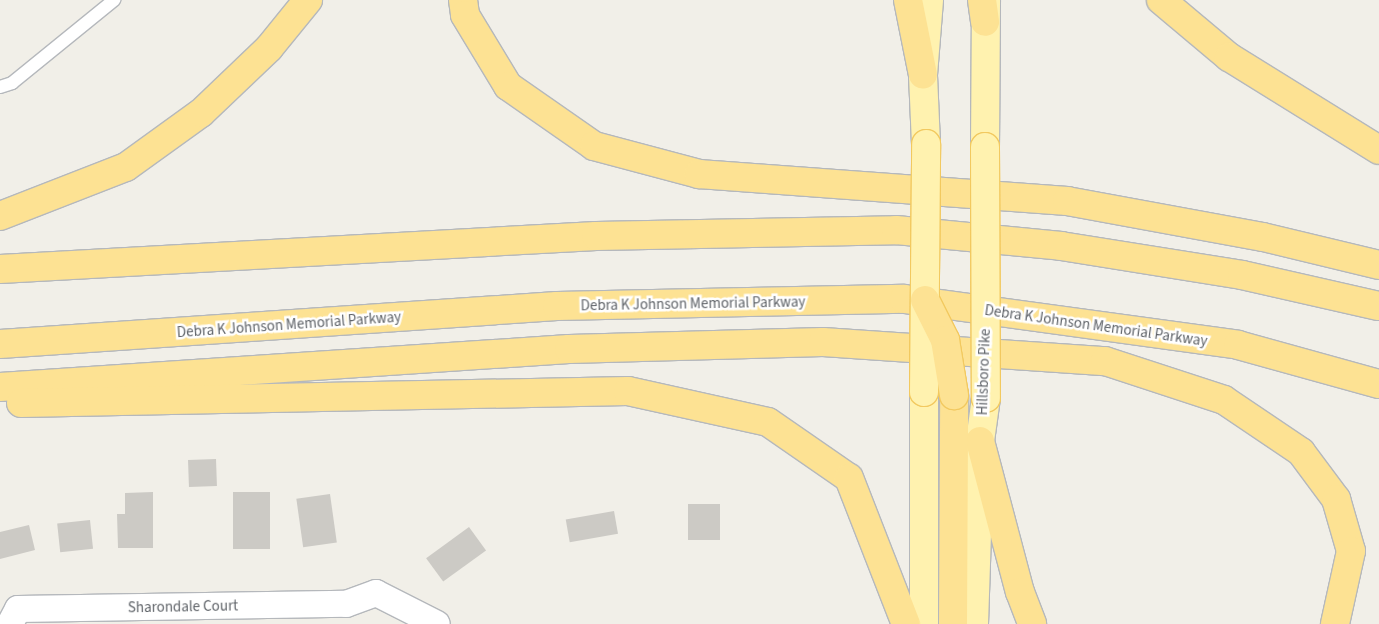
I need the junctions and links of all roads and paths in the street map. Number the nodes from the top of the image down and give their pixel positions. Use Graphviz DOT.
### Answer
graph roads {
  1 [pos="114,0"];
  2 [pos="308,0"];
  3 [pos="462,0"];
  4 [pos="908,0"];
  5 [pos="929,0"];
  6 [pos="1162,0"];
  7 [pos="984,7"];
  8 [pos="922,75"];
  9 [pos="0,87"];
  10 [pos="1379,150"];
  11 [pos="0,216"];
  12 [pos="1379,265"];
  13 [pos="0,269"];
  14 [pos="925,300"];
  15 [pos="1379,306"];
  16 [pos="0,344"];
  17 [pos="1379,384"];
  18 [pos="0,387"];
  19 [pos="0,404"];
  20 [pos="980,441"];
  21 [pos="347,614"];
  22 [pos="10,624"];
  23 [pos="437,624"];
  24 [pos="906,624"];
  25 [pos="924,624"];
  26 [pos="953,624"];
  27 [pos="974,624"];
  28 [pos="1032,624"];
  29 [pos="1335,624"];
  1 -- 9 [label="lane"];
  2 -- 11 [label="highway"];
  3 -- 12 [label="highway"];
  4 -- 8 [label="highway"];
  5 -- 8 [label="main road"];
  6 -- 10 [label="highway"];
  7 -- 20 [label="main road, Hillsboro Pike, bridge"];
  8 -- 14 [label="main road, bridge"];
  13 -- 15 [label="highway"];
  14 -- 25 [label="main road, bridge"];
  14 -- 26 [label="highway, bridge"];
  16 -- 17 [label="highway, Debra K Johnson Memorial Parkway"];
  18 -- 29 [label="highway"];
  19 -- 24 [label="highway"];
  20 -- 27 [label="main road, Hillsboro Pike"];
  20 -- 28 [label="highway"];
  21 -- 22 [label="street, Sharondale Court"];
  21 -- 23 [label="street"];
}
